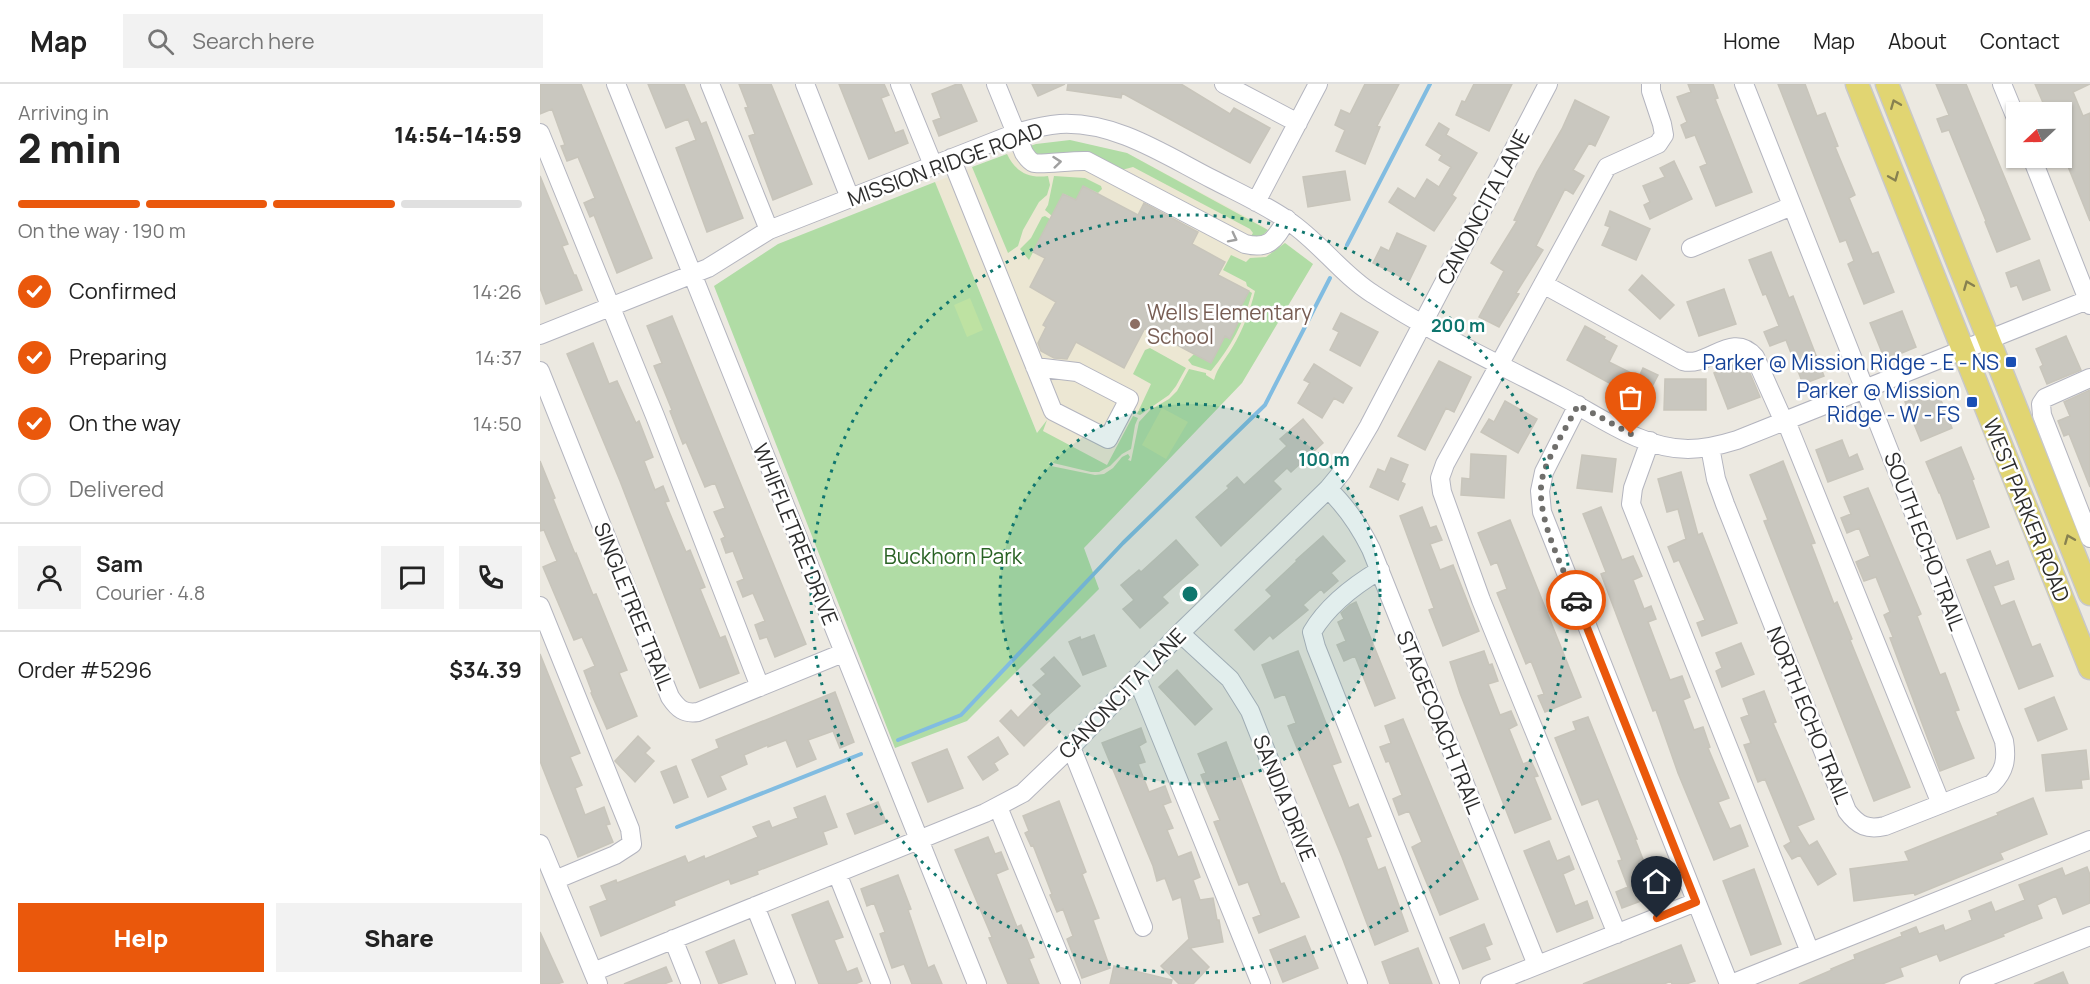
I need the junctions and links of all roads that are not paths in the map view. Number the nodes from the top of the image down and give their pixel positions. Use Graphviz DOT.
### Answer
graph roads {
  1 [pos="616,84"];
  2 [pos="710,84"];
  3 [pos="805,84"];
  4 [pos="900,84"];
  5 [pos="996,84"];
  6 [pos="1224,84"];
  7 [pos="1318,84"];
  8 [pos="1548,84"];
  9 [pos="1651,84"];
  10 [pos="1743,84"];
  11 [pos="1857,84"];
  12 [pos="1887,84"];
  13 [pos="2002,84"];
  14 [pos="2009,102"];
  15 [pos="1298,123"];
  16 [pos="540,133"];
  17 [pos="1016,134"];
  18 [pos="951,158"];
  19 [pos="933,165"];
  20 [pos="2036,168"];
  21 [pos="850,198"];
  22 [pos="1256,202"];
  23 [pos="1792,206"];
  24 [pos="1287,219"];
  25 [pos="769,230"];
  26 [pos="1691,248"];
  27 [pos="693,274"];
  28 [pos="1543,284"];
  29 [pos="2089,301"];
  30 [pos="610,307"];
  31 [pos="1422,323"];
  32 [pos="540,335"];
  33 [pos="1990,339"];
  34 [pos="1964,350"];
  35 [pos="1500,364"];
  36 [pos="1035,367"];
  37 [pos="540,370"];
  38 [pos="2090,378"];
  39 [pos="1865,390"];
  40 [pos="1578,405"];
  41 [pos="1785,421"];
  42 [pos="1650,441"];
  43 [pos="1710,447"];
  44 [pos="1328,489"];
  45 [pos="2090,537"];
  46 [pos="1380,570"];
  47 [pos="2090,594"];
  48 [pos="540,606"];
  49 [pos="1180,633"];
  50 [pos="843,653"];
  51 [pos="2090,668"];
  52 [pos="1137,678"];
  53 [pos="760,687"];
  54 [pos="1071,747"];
  55 [pos="2005,765"];
  56 [pos="1941,804"];
  57 [pos="998,807"];
  58 [pos="919,840"];
  59 [pos="2090,840"];
  60 [pos="540,844"];
  61 [pos="837,873"];
  62 [pos="549,877"];
  63 [pos="1696,902"];
  64 [pos="755,906"];
  65 [pos="1143,927"];
  66 [pos="1617,934"];
  67 [pos="2087,937"];
  68 [pos="673,939"];
  69 [pos="1810,952"];
  70 [pos="2090,956"];
  71 [pos="1537,966"];
  72 [pos="2005,977"];
  73 [pos="595,978"];
  74 [pos="1258,983"];
  75 [pos="691,984"];
  76 [pos="786,984"];
  77 [pos="881,984"];
  78 [pos="977,984"];
  79 [pos="1071,984"];
  80 [pos="1358,984"];
  81 [pos="1450,984"];
  82 [pos="1490,984"];
  83 [pos="1730,984"];
  84 [pos="1969,984"];
  1 -- 27 [label="street, WHIFFLETREE DRIVE"];
  2 -- 25 [label="street"];
  3 -- 21 [label="street"];
  4 -- 19 [label="street"];
  5 -- 17 [label="street"];
  6 -- 15 [label="street"];
  7 -- 15 [label="street"];
  8 -- 31 [label="street, CANONCITA LANE"];
  9 -- 28 [label="street"];
  10 -- 23 [label="street, SOUTH ECHO TRAIL"];
  11 -- 34 [label="main road, WEST PARKER ROAD, one-way"];
  33 -- 12 [label="main road, WEST PARKER ROAD, one-way"];
  13 -- 14 [label="street"];
  15 -- 22 [label="street"];
  16 -- 30 [label="street"];
  17 -- 18 [label="street, MISSION RIDGE ROAD"];
  17 -- 22 [label="street, MISSION RIDGE ROAD"];
  17 -- 24 [label="street, one-way"];
  18 -- 19 [label="street, MISSION RIDGE ROAD"];
  18 -- 36 [label="street"];
  19 -- 21 [label="street, MISSION RIDGE ROAD"];
  20 -- 29 [label="street"];
  21 -- 25 [label="street, MISSION RIDGE ROAD"];
  22 -- 24 [label="street, MISSION RIDGE ROAD"];
  23 -- 26 [label="street"];
  23 -- 39 [label="street, SOUTH ECHO TRAIL"];
  24 -- 31 [label="street, MISSION RIDGE ROAD"];
  25 -- 27 [label="street, MISSION RIDGE ROAD"];
  27 -- 30 [label="street, MISSION RIDGE ROAD"];
  27 -- 50 [label="street, WHIFFLETREE DRIVE"];
  28 -- 35 [label="street"];
  28 -- 41 [label="street"];
  29 -- 33 [label="street, MISSION RIDGE ROAD"];
  30 -- 32 [label="street, MISSION RIDGE ROAD"];
  30 -- 53 [label="street"];
  31 -- 35 [label="street, MISSION RIDGE ROAD"];
  31 -- 44 [label="street, CANONCITA LANE"];
  33 -- 34 [label="street, MISSION RIDGE ROAD"];
  47 -- 33 [label="main road, WEST PARKER ROAD, one-way"];
  34 -- 39 [label="street, MISSION RIDGE ROAD"];
  34 -- 51 [label="main road, WEST PARKER ROAD"];
  35 -- 40 [label="street, MISSION RIDGE ROAD"];
  35 -- 66 [label="street"];
  36 -- 36 [label="street"];
  37 -- 53 [label="street, SINGLETREE TRAIL"];
  38 -- 45 [label="street"];
  39 -- 41 [label="street, MISSION RIDGE ROAD"];
  39 -- 55 [label="street, SOUTH ECHO TRAIL"];
  40 -- 42 [label="street, MISSION RIDGE ROAD"];
  40 -- 63 [label="street"];
  41 -- 43 [label="street, MISSION RIDGE ROAD"];
  41 -- 56 [label="street"];
  42 -- 43 [label="street, MISSION RIDGE ROAD"];
  42 -- 69 [label="street"];
  43 -- 56 [label="street, NORTH ECHO TRAIL"];
  44 -- 46 [label="street, STAGECOACH TRAIL"];
  44 -- 49 [label="street, CANONCITA LANE"];
  46 -- 71 [label="street, STAGECOACH TRAIL"];
  46 -- 81 [label="street"];
  48 -- 62 [label="street"];
  49 -- 52 [label="street, CANONCITA LANE"];
  49 -- 80 [label="street, SANDIA DRIVE"];
  50 -- 53 [label="street, SINGLETREE TRAIL"];
  50 -- 58 [label="street, WHIFFLETREE DRIVE"];
  52 -- 54 [label="street, CANONCITA LANE"];
  52 -- 74 [label="street"];
  54 -- 57 [label="street, CANONCITA LANE"];
  54 -- 65 [label="street"];
  55 -- 56 [label="street, NORTH ECHO TRAIL"];
  57 -- 58 [label="street, CANONCITA LANE"];
  57 -- 79 [label="street"];
  58 -- 61 [label="street, CANONCITA LANE"];
  58 -- 78 [label="street, WHIFFLETREE DRIVE"];
  59 -- 69 [label="street"];
  60 -- 62 [label="street"];
  61 -- 64 [label="street, CANONCITA LANE"];
  61 -- 77 [label="street"];
  62 -- 73 [label="street"];
  63 -- 66 [label="street"];
  63 -- 83 [label="street"];
  64 -- 68 [label="street, CANONCITA LANE"];
  64 -- 76 [label="street"];
  66 -- 71 [label="street"];
  67 -- 70 [label="street"];
  67 -- 72 [label="street"];
  68 -- 73 [label="street, CANONCITA LANE"];
  68 -- 75 [label="street"];
  69 -- 83 [label="street"];
  71 -- 82 [label="street"];
  72 -- 84 [label="street"];
}
